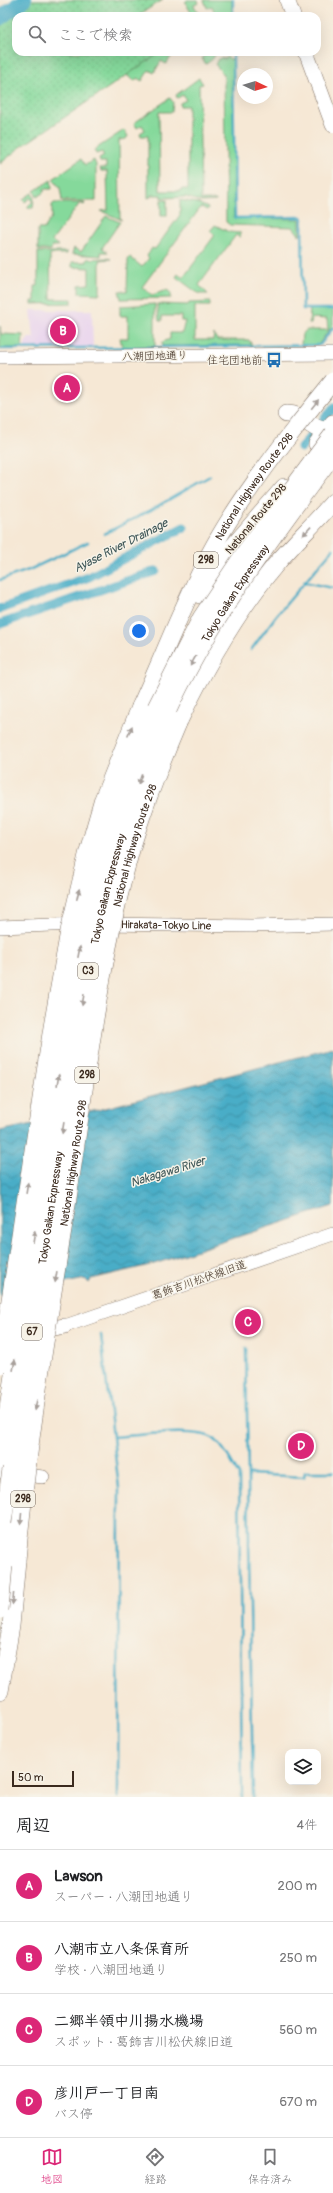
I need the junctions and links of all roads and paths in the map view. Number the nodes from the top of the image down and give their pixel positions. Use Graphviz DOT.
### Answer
graph roads {
  1 [pos="287,0"];
  2 [pos="292,12"];
  3 [pos="307,56"];
  4 [pos="333,125"];
  5 [pos="333,354"];
  6 [pos="0,357"];
  7 [pos="333,381"];
  8 [pos="291,421"];
  9 [pos="331,429"];
  10 [pos="333,455"];
  11 [pos="333,466"];
  12 [pos="333,502"];
  13 [pos="215,651"];
  14 [pos="151,683"];
  15 [pos="333,924"];
  16 [pos="0,927"];
  17 [pos="333,1234"];
  18 [pos="65,1326"];
  19 [pos="0,1338"];
  20 [pos="0,1365"];
  21 [pos="6,1458"];
  22 [pos="0,1472"];
  23 [pos="43,1477"];
  24 [pos="0,1542"];
  25 [pos="0,1610"];
  26 [pos="0,1691"];
  1 -- 2 [label="main road"];
  3 -- 4 [label="main road"];
  5 -- 6 [label="street, 八潮団地通り"];
  8 -- 7 [label="highway, National Highway Route 298 / 298, one-way, bridge"];
  8 -- 9 [label="highway"];
  8 -- 14 [label="highway, National Highway Route 298 / 298"];
  9 -- 14 [label="highway, National Route 298 / 298"];
  21 -- 9 [label="highway, Tokyo Gaikan Expressway / C3, one-way, bridge"];
  10 -- 21 [label="highway, Tokyo Gaikan Expressway / C3, one-way, bridge"];
  11 -- 13 [label="highway, 298"];
  12 -- 13 [label="highway, National Highway Route 298 / 298, one-way"];
  13 -- 26 [label="highway, National Highway Route 298 / 298, one-way, bridge"];
  20 -- 14 [label="highway, National Highway Route 298 / 298, one-way, bridge"];
  15 -- 16 [label="street, Hirakata-Tokyo Line"];
  17 -- 18 [label="street, 葛飾吉川松伏線旧道"];
  18 -- 19 [label="main road, 67"];
  21 -- 24 [label="highway, Tokyo Gaikan Expressway / C3, bridge"];
  21 -- 25 [label="highway, 298, bridge"];
  22 -- 23 [label="street"];
}
